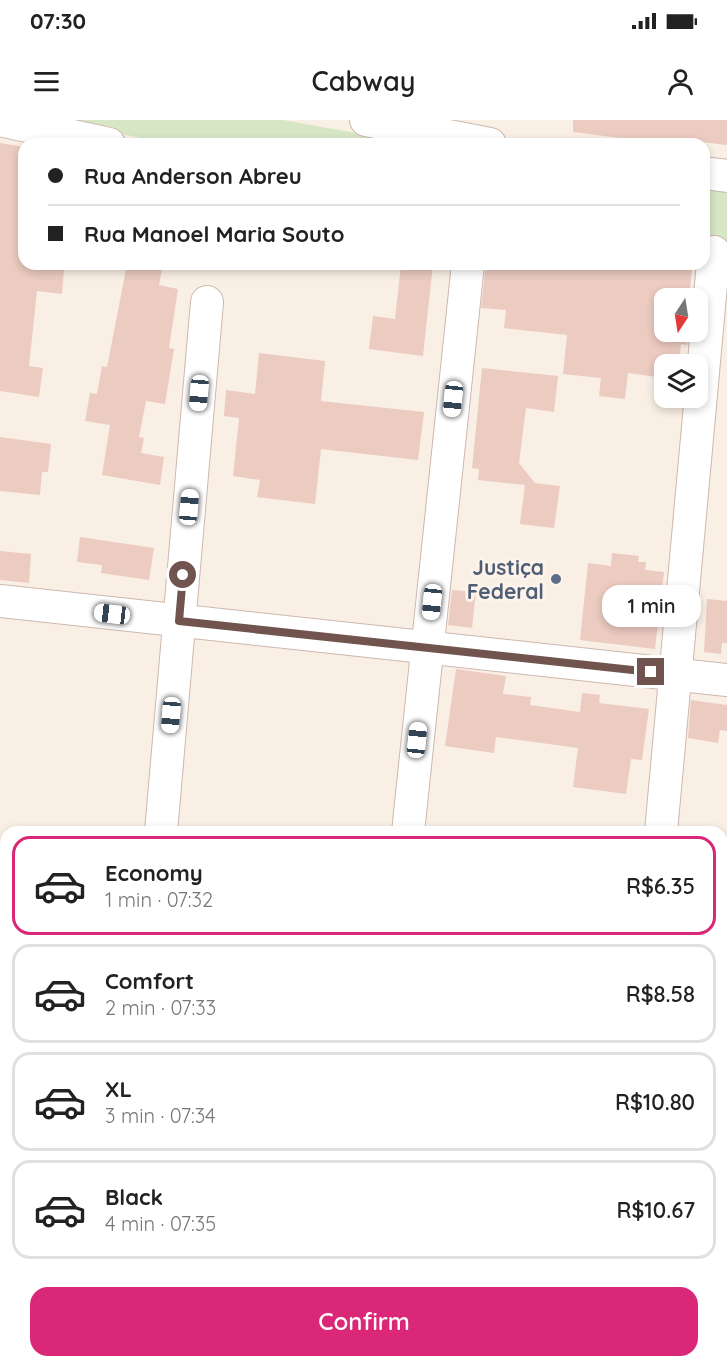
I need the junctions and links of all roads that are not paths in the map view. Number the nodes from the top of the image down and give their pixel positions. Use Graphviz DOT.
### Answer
graph roads {
  1 [pos="0,120"];
  2 [pos="366,120"];
  3 [pos="82,138"];
  4 [pos="455,138"];
  5 [pos="710,174"];
  6 [pos="727,176"];
  7 [pos="715,252"];
  8 [pos="467,270"];
  9 [pos="207,302"];
  10 [pos="0,601"];
  11 [pos="179,621"];
  12 [pos="427,646"];
  13 [pos="674,675"];
  14 [pos="727,680"];
  15 [pos="162,826"];
  16 [pos="409,826"];
  17 [pos="661,826"];
  1 -- 3 [label="street"];
  2 -- 4 [label="street"];
  5 -- 6 [label="street"];
  7 -- 13 [label="street"];
  8 -- 12 [label="street"];
  9 -- 11 [label="street"];
  10 -- 11 [label="street"];
  11 -- 12 [label="street"];
  11 -- 15 [label="street"];
  12 -- 13 [label="street"];
  12 -- 16 [label="street"];
  13 -- 14 [label="street"];
  13 -- 17 [label="street"];
}
